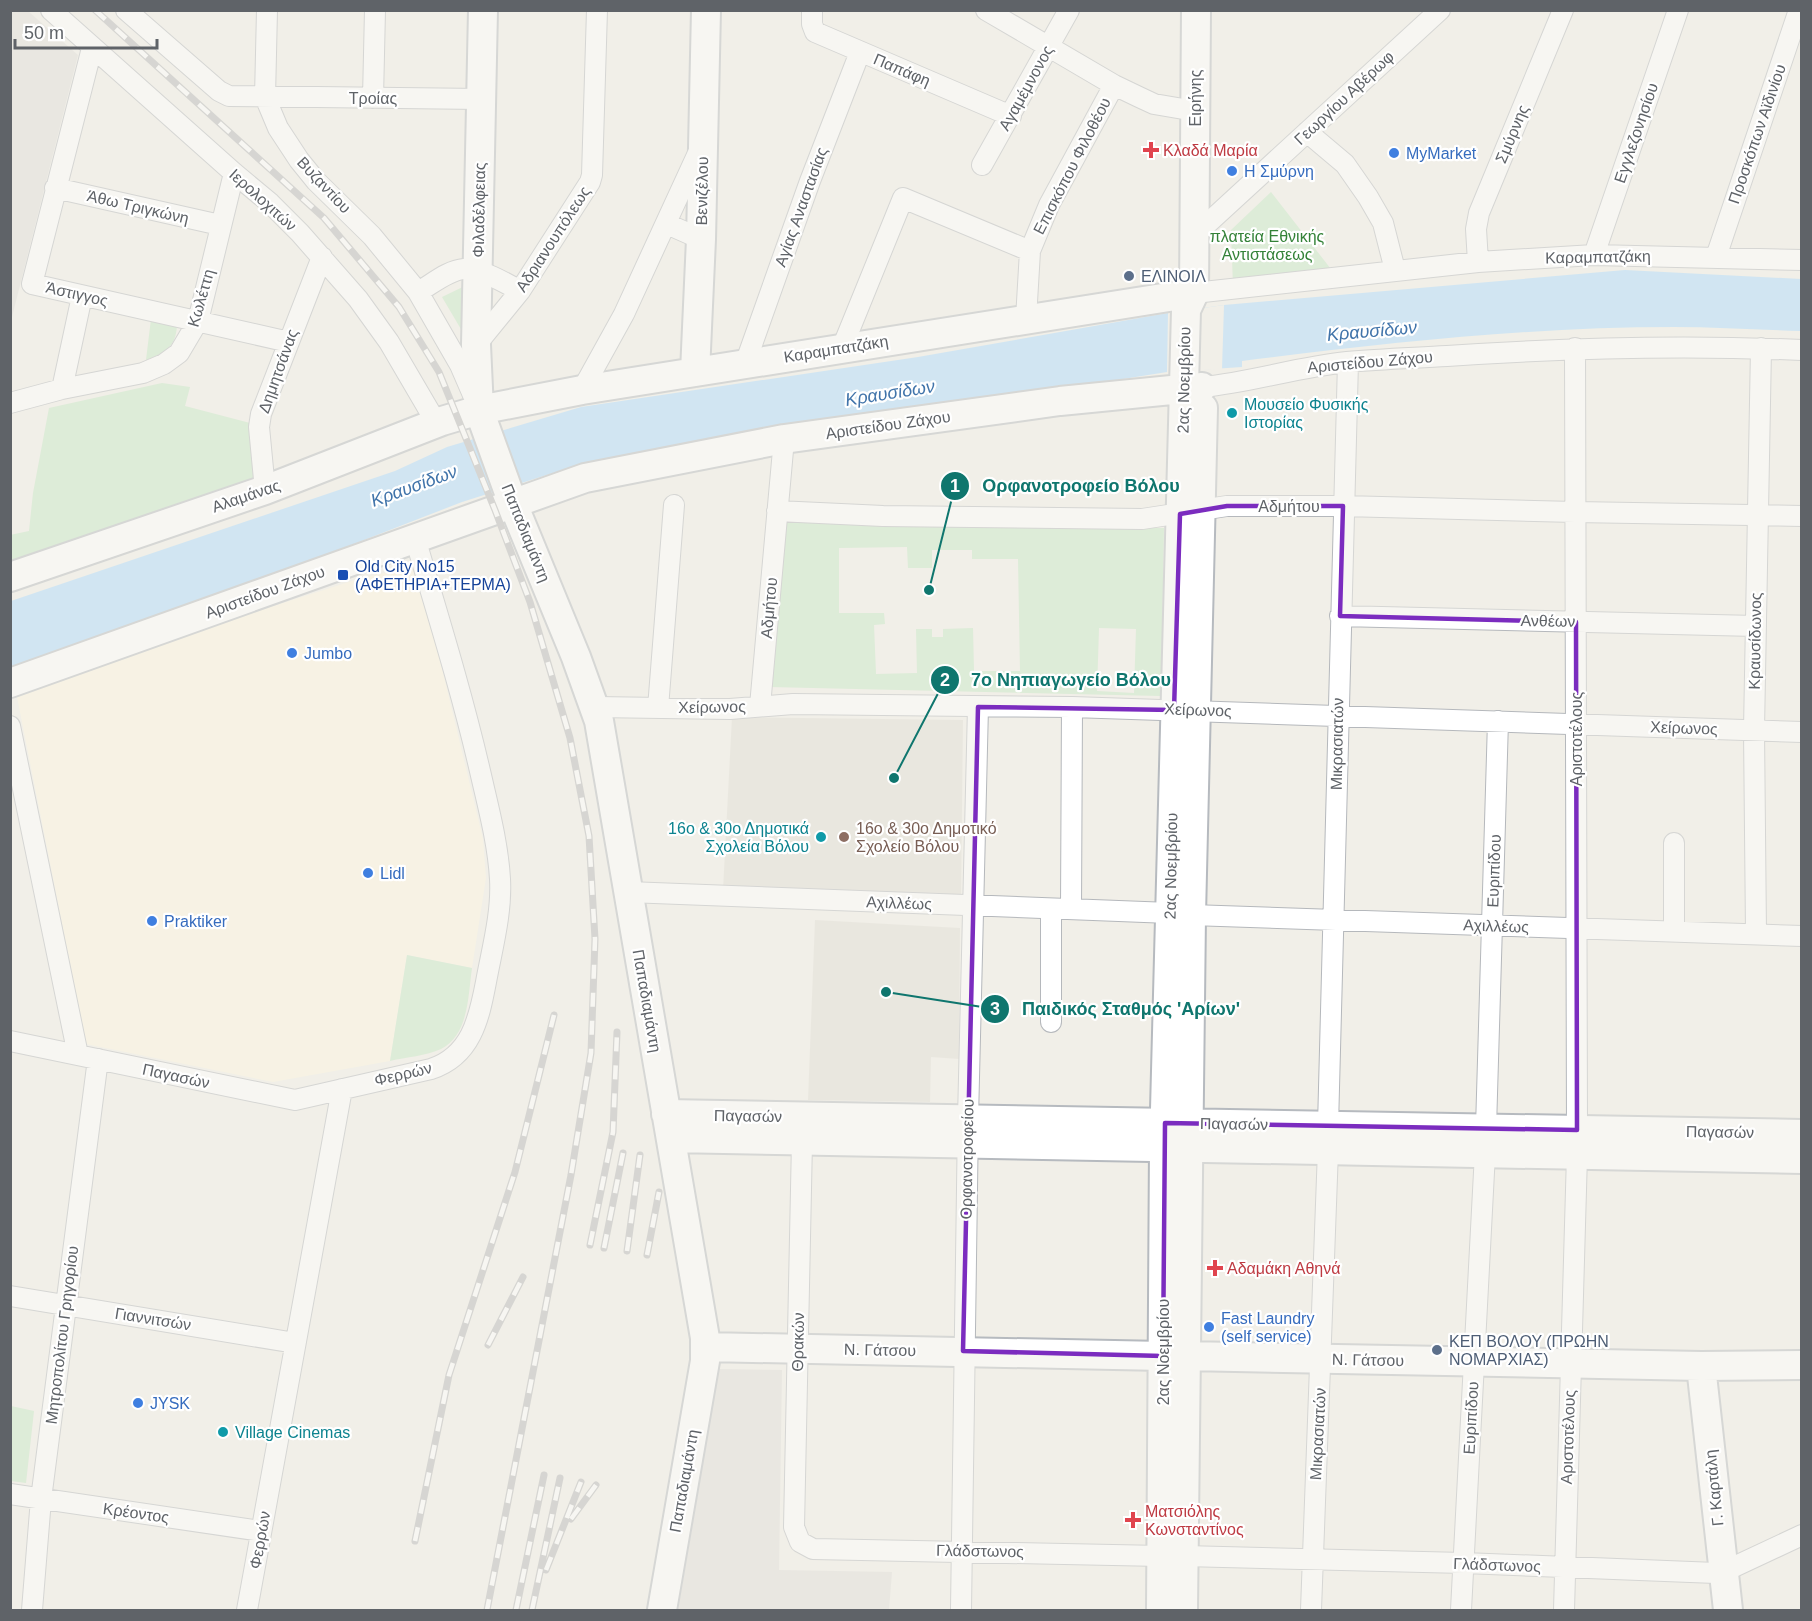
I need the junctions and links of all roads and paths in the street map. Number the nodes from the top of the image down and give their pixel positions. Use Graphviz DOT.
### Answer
graph roads {
  1 [pos="51,10"];
  2 [pos="267,10"];
  3 [pos="375,10"];
  4 [pos="483,10"];
  5 [pos="597,10"];
  6 [pos="706,10"];
  7 [pos="812,10"];
  8 [pos="986,10"];
  9 [pos="1069,10"];
  10 [pos="1196,10"];
  11 [pos="1440,10"];
  12 [pos="1563,10"];
  13 [pos="1678,10"];
  14 [pos="1799,10"];
  15 [pos="132,13"];
  16 [pos="1049,47"];
  17 [pos="92,48"];
  18 [pos="860,52"];
  19 [pos="1114,85"];
  20 [pos="265,98"];
  21 [pos="373,98"];
  22 [pos="481,99"];
  23 [pos="1195,111"];
  24 [pos="1011,116"];
  25 [pos="1307,132"];
  26 [pos="704,141"];
  27 [pos="982,165"];
  28 [pos="234,173"];
  29 [pos="55,188"];
  30 [pos="667,224"];
  31 [pos="220,225"];
  32 [pos="1195,235"];
  33 [pos="701,239"];
  34 [pos="1030,251"];
  35 [pos="1594,255"];
  36 [pos="322,257"];
  37 [pos="1716,257"];
  38 [pos="1802,260"];
  39 [pos="1478,261"];
  40 [pos="1395,270"];
  41 [pos="478,273"];
  42 [pos="520,291"];
  43 [pos="418,292"];
  44 [pos="81,296"];
  45 [pos="1195,304"];
  46 [pos="1026,319"];
  47 [pos="198,321"];
  48 [pos="289,342"];
  49 [pos="476,345"];
  50 [pos="842,348"];
  51 [pos="1575,348"];
  52 [pos="1761,348"];
  53 [pos="1802,350"];
  54 [pos="1348,362"];
  55 [pos="745,364"];
  56 [pos="696,372"];
  57 [pos="1194,379"];
  58 [pos="62,389"];
  59 [pos="582,390"];
  60 [pos="10,403"];
  61 [pos="482,417"];
  62 [pos="436,424"];
  63 [pos="784,439"];
  64 [pos="265,490"];
  65 [pos="511,496"];
  66 [pos="674,505"];
  67 [pos="1343,506"];
  68 [pos="777,511"];
  69 [pos="1190,511"];
  70 [pos="1575,512"];
  71 [pos="1757,515"];
  72 [pos="1802,516"];
  73 [pos="415,538"];
  74 [pos="10,577"];
  75 [pos="1340,616"];
  76 [pos="1576,622"];
  77 [pos="1756,626"];
  78 [pos="10,683"];
  79 [pos="760,706"];
  80 [pos="595,707"];
  81 [pos="978,707"];
  82 [pos="1072,707"];
  83 [pos="658,708"];
  84 [pos="1185,710"];
  85 [pos="1338,716"];
  86 [pos="1498,721"];
  87 [pos="1576,724"];
  88 [pos="10,726"];
  89 [pos="1754,730"];
  90 [pos="1802,732"];
  91 [pos="1674,843"];
  92 [pos="628,892"];
  93 [pos="973,906"];
  94 [pos="1051,909"];
  95 [pos="1071,909"];
  96 [pos="1180,914"];
  97 [pos="1333,920"];
  98 [pos="1492,926"];
  99 [pos="1576,929"];
  100 [pos="1674,931"];
  101 [pos="1756,933"];
  102 [pos="1802,936"];
  103 [pos="1051,1022"];
  104 [pos="10,1041"];
  105 [pos="78,1055"];
  106 [pos="98,1059"];
  107 [pos="342,1089"];
  108 [pos="669,1126"];
  109 [pos="967,1132"];
  110 [pos="1802,1134"];
  111 [pos="1176,1135"];
  112 [pos="1328,1138"];
  113 [pos="802,1141"];
  114 [pos="1486,1141"];
  115 [pos="1577,1143"];
  116 [pos="1802,1159"];
  117 [pos="10,1296"];
  118 [pos="65,1305"];
  119 [pos="296,1343"];
  120 [pos="706,1347"];
  121 [pos="797,1349"];
  122 [pos="963,1351"];
  123 [pos="1174,1356"];
  124 [pos="1321,1359"];
  125 [pos="1474,1362"];
  126 [pos="1570,1363"];
  127 [pos="1802,1365"];
  128 [pos="1701,1366"];
  129 [pos="10,1494"];
  130 [pos="41,1498"];
  131 [pos="261,1531"];
  132 [pos="1802,1535"];
  133 [pos="800,1542"];
  134 [pos="962,1551"];
  135 [pos="1173,1556"];
  136 [pos="1312,1559"];
  137 [pos="1464,1563"];
  138 [pos="1564,1568"];
  139 [pos="1724,1572"];
  140 [pos="32,1611"];
  141 [pos="247,1611"];
  142 [pos="662,1611"];
  143 [pos="961,1611"];
  144 [pos="1161,1611"];
  145 [pos="1183,1611"];
  146 [pos="1311,1611"];
  147 [pos="1461,1611"];
  148 [pos="1564,1611"];
  149 [pos="1728,1611"];
  1 -- 17 [label="street, Ιερολοχιτών"];
  2 -- 20 [label="street"];
  3 -- 21 [label="street"];
  4 -- 22 [label="street, Φιλαδέλφειας"];
  5 -- 42 [label="street, Αδριανουπόλεως"];
  6 -- 26 [label="street, Βενιζέλου"];
  7 -- 18 [label="street, Παπάφη"];
  8 -- 16 [label="street"];
  9 -- 16 [label="street, Αγαμέμνονος"];
  10 -- 23 [label="street, Ειρήνης"];
  11 -- 25 [label="street, Γεωργίου Αβέρωφ"];
  12 -- 39 [label="street, Σμύρνης"];
  13 -- 35 [label="street, Εγγλεζονησίου"];
  14 -- 37 [label="street, Προσκόπων Αϊδινίου"];
  15 -- 20 [label="street"];
  16 -- 19 [label="street"];
  16 -- 24 [label="street, Αγαμέμνονος"];
  17 -- 28 [label="street, Ιερολοχιτών"];
  17 -- 29 [label="street, Άστιγγος"];
  18 -- 24 [label="street, Παπάφη"];
  18 -- 55 [label="street, Αγίας Αναστασίας"];
  19 -- 23 [label="street"];
  19 -- 34 [label="street, Επισκόπου Φιλοθέου"];
  20 -- 21 [label="street, Τροίας"];
  20 -- 43 [label="street, Βυζαντίου"];
  21 -- 22 [label="street, Τροίας"];
  22 -- 41 [label="street, Φιλαδέλφειας"];
  23 -- 32 [label="street, Ειρήνης"];
  24 -- 27 [label="street, Αγαμέμνονος"];
  25 -- 32 [label="street, Γεωργίου Αβέρωφ"];
  25 -- 40 [label="street"];
  26 -- 30 [label="street"];
  26 -- 33 [label="street, Βενιζέλου"];
  28 -- 31 [label="street, Κωλέττη"];
  28 -- 36 [label="street, Ιερολοχιτών"];
  29 -- 31 [label="street, Άθω Τριγκώνη"];
  29 -- 44 [label="street, Άστιγγος"];
  30 -- 33 [label="street"];
  30 -- 59 [label="street"];
  31 -- 47 [label="street, Κωλέττη"];
  32 -- 45 [label="street, Ειρήνης"];
  33 -- 56 [label="street, Βενιζέλου"];
  34 -- 46 [label="street, Επισκόπου Φιλοθέου"];
  34 -- 50 [label="street"];
  35 -- 37 [label="street, Καραμπατζάκη"];
  35 -- 39 [label="street, Καραμπατζάκη"];
  36 -- 48 [label="street, Δημητσάνας"];
  36 -- 62 [label="street, Ιερολοχιτών"];
  37 -- 38 [label="street, Καραμπατζάκη"];
  39 -- 40 [label="street, Καραμπατζάκη"];
  40 -- 45 [label="street, Καραμπατζάκη"];
  41 -- 42 [label="street"];
  41 -- 43 [label="street"];
  41 -- 49 [label="street, Φιλαδέλφειας"];
  42 -- 49 [label="street, Αδριανουπόλεως"];
  43 -- 61 [label="street, Βυζαντίου"];
  44 -- 47 [label="street, Άστιγγος"];
  44 -- 58 [label="street"];
  45 -- 46 [label="street, Καραμπατζάκη"];
  45 -- 57 [label="street, 2ας Νοεμβρίου"];
  46 -- 50 [label="street, Καραμπατζάκη"];
  47 -- 48 [label="street, Άστιγγος"];
  47 -- 58 [label="street, Κωλέττη"];
  48 -- 64 [label="street, Δημητσάνας"];
  49 -- 61 [label="street, Φιλαδέλφειας"];
  50 -- 55 [label="street, Καραμπατζάκη"];
  51 -- 52 [label="street, Αριστείδου Ζάχου"];
  51 -- 54 [label="street, Αριστείδου Ζάχου"];
  51 -- 70 [label="street, Αριστοτέλους"];
  52 -- 53 [label="street, Αριστείδου Ζάχου"];
  52 -- 71 [label="street, Κραυσίδωνος"];
  54 -- 57 [label="street, Αριστείδου Ζάχου"];
  54 -- 67 [label="street, Μικρασιατών"];
  55 -- 56 [label="street, Καραμπατζάκη"];
  56 -- 59 [label="street, Καραμπατζάκη"];
  57 -- 63 [label="street, Αριστείδου Ζάχου"];
  57 -- 69 [label="street, 2ας Νοεμβρίου"];
  58 -- 60 [label="street, Κωλέττη"];
  59 -- 61 [label="street, Καραμπατζάκη"];
  61 -- 62 [label="street, Αλαμάνας"];
  61 -- 65 [label="street, Παπαδιαμάντη"];
  62 -- 64 [label="street, Αλαμάνας"];
  63 -- 65 [label="street, Αριστείδου Ζάχου"];
  63 -- 68 [label="street, Αδμήτου"];
  64 -- 74 [label="street, Αλαμάνας"];
  65 -- 73 [label="street, Αριστείδου Ζάχου"];
  65 -- 80 [label="street, Παπαδιαμάντη"];
  66 -- 83 [label="street"];
  67 -- 69 [label="street, Αδμήτου"];
  67 -- 70 [label="street, Αδμήτου"];
  67 -- 75 [label="street, Μικρασιατών"];
  68 -- 69 [label="street, Αδμήτου"];
  68 -- 79 [label="street, Αδμήτου"];
  69 -- 84 [label="street, 2ας Νοεμβρίου"];
  70 -- 71 [label="street, Αδμήτου"];
  70 -- 76 [label="street, Αριστοτέλους"];
  71 -- 72 [label="street, Αδμήτου"];
  71 -- 77 [label="street, Κραυσίδωνος"];
  73 -- 78 [label="street, Αριστείδου Ζάχου"];
  73 -- 107 [label="street, Φερρών"];
  75 -- 76 [label="street, Ανθέων"];
  75 -- 85 [label="street, Μικρασιατών"];
  76 -- 77 [label="street, Ανθέων"];
  76 -- 87 [label="street, Αριστοτέλους"];
  77 -- 89 [label="street, Κραυσίδωνος"];
  79 -- 81 [label="street, Χείρωνος"];
  79 -- 83 [label="street, Χείρωνος"];
  80 -- 83 [label="street, Χείρωνος"];
  80 -- 92 [label="street, Παπαδιαμάντη"];
  81 -- 82 [label="street, Χείρωνος"];
  81 -- 93 [label="street, Ορφανοτροφείου"];
  82 -- 84 [label="street, Χείρωνος"];
  82 -- 95 [label="street"];
  84 -- 85 [label="street, Χείρωνος"];
  84 -- 96 [label="street, 2ας Νοεμβρίου"];
  85 -- 86 [label="street, Χείρωνος"];
  85 -- 97 [label="street, Μικρασιατών"];
  86 -- 87 [label="street, Χείρωνος"];
  86 -- 98 [label="street, Ευριπίδου"];
  87 -- 89 [label="street, Χείρωνος"];
  87 -- 99 [label="street, Αριστοτέλους"];
  88 -- 105 [label="street"];
  89 -- 90 [label="street, Χείρωνος"];
  89 -- 101 [label="street, Κραυσίδωνος"];
  91 -- 100 [label="street"];
  92 -- 93 [label="street, Αχιλλέως"];
  92 -- 108 [label="street, Παπαδιαμάντη"];
  93 -- 94 [label="street, Αχιλλέως"];
  93 -- 109 [label="street, Ορφανοτροφείου"];
  94 -- 95 [label="street, Αχιλλέως"];
  94 -- 103 [label="street"];
  95 -- 96 [label="street, Αχιλλέως"];
  96 -- 97 [label="street, Αχιλλέως"];
  96 -- 111 [label="street, 2ας Νοεμβρίου"];
  97 -- 98 [label="street, Αχιλλέως"];
  97 -- 112 [label="street, Μικρασιατών"];
  98 -- 99 [label="street, Αχιλλέως"];
  98 -- 114 [label="street, Ευριπίδου"];
  99 -- 100 [label="street, Αχιλλέως"];
  99 -- 115 [label="street, Αριστοτέλους"];
  100 -- 101 [label="street, Αχιλλέως"];
  101 -- 102 [label="street, Αχιλλέως"];
  104 -- 105 [label="street, Παγασών"];
  105 -- 106 [label="street, Παγασών"];
  106 -- 107 [label="street, Παγασών"];
  106 -- 118 [label="street, Μητροπολίτου Γρηγορίου"];
  107 -- 119 [label="street, Φερρών"];
  108 -- 109 [label="street, Παγασών"];
  108 -- 113 [label="street, Παγασών"];
  108 -- 120 [label="street, Παπαδιαμάντη"];
  109 -- 111 [label="street, Παγασών"];
  109 -- 113 [label="street, Παγασών"];
  109 -- 122 [label="street, Ορφανοτροφείου"];
  110 -- 115 [label="street, Παγασών"];
  111 -- 112 [label="street, Παγασών"];
  111 -- 123 [label="street, 2ας Νοεμβρίου"];
  112 -- 114 [label="street, Παγασών"];
  112 -- 124 [label="street, Μικρασιατών"];
  113 -- 121 [label="street, Θρακών"];
  114 -- 115 [label="street, Παγασών"];
  114 -- 125 [label="street, Ευριπίδου"];
  115 -- 116 [label="street, Παγασών"];
  115 -- 126 [label="street, Αριστοτέλους"];
  117 -- 118 [label="street, Γιαννιτσών"];
  118 -- 119 [label="street, Γιαννιτσών"];
  118 -- 130 [label="street, Μητροπολίτου Γρηγορίου"];
  119 -- 131 [label="street, Φερρών"];
  120 -- 121 [label="street, Ν. Γάτσου"];
  120 -- 142 [label="street, Παπαδιαμάντη"];
  121 -- 122 [label="street, Ν. Γάτσου"];
  121 -- 133 [label="street, Θρακών"];
  122 -- 123 [label="street, Ν. Γάτσου"];
  122 -- 134 [label="street, Ορφανοτροφείου"];
  123 -- 124 [label="street, Ν. Γάτσου"];
  123 -- 135 [label="street, 2ας Νοεμβρίου"];
  124 -- 125 [label="street, Ν. Γάτσου"];
  124 -- 136 [label="street, Μικρασιατών"];
  125 -- 126 [label="street, Ν. Γάτσου"];
  125 -- 137 [label="street, Ευριπίδου"];
  126 -- 128 [label="street, Ν. Γάτσου"];
  126 -- 138 [label="street, Αριστοτέλους"];
  127 -- 128 [label="street, Ν. Γάτσου"];
  128 -- 139 [label="street, Γ. Καρτάλη"];
  129 -- 130 [label="street, Κρέοντος"];
  130 -- 131 [label="street, Κρέοντος"];
  130 -- 140 [label="street, Μητροπολίτου Γρηγορίου"];
  131 -- 141 [label="street, Φερρών"];
  132 -- 139 [label="street, Γλάδστωνος"];
  133 -- 134 [label="street, Γλάδστωνος"];
  134 -- 135 [label="street, Γλάδστωνος"];
  134 -- 143 [label="street, Ορφανοτροφείου"];
  135 -- 136 [label="street, Γλάδστωνος"];
  135 -- 144 [label="street, 2ας Νοεμβρίου"];
  135 -- 145 [label="street, 2ας Νοεμβρίου"];
  136 -- 137 [label="street, Γλάδστωνος"];
  136 -- 146 [label="street, Μικρασιατών"];
  137 -- 138 [label="street, Γλάδστωνος"];
  137 -- 147 [label="street, Ευριπίδου"];
  138 -- 139 [label="street, Γλάδστωνος"];
  138 -- 148 [label="street, Αριστοτέλους"];
  139 -- 149 [label="street, Γ. Καρτάλη"];
}
